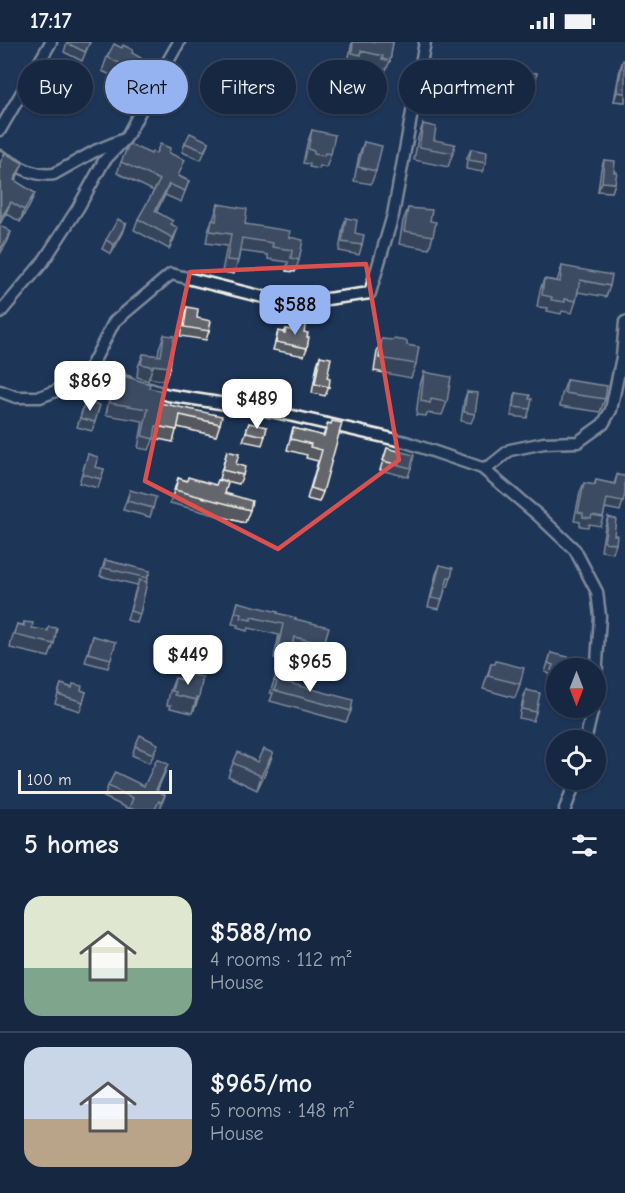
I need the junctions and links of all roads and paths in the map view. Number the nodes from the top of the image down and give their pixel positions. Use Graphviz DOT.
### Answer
graph roads {
  1 [pos="51,42"];
  2 [pos="180,42"];
  3 [pos="425,42"];
  4 [pos="0,130"];
  5 [pos="126,138"];
  6 [pos="0,156"];
  7 [pos="0,313"];
  8 [pos="625,322"];
  9 [pos="84,380"];
  10 [pos="0,391"];
  11 [pos="482,468"];
  12 [pos="597,658"];
  13 [pos="572,790"];
  14 [pos="565,809"];
  1 -- 4 [label="street"];
  2 -- 5 [label="street"];
  3 -- 9 [label="street"];
  5 -- 6 [label="street"];
  5 -- 7 [label="street"];
  8 -- 11 [label="street"];
  9 -- 10 [label="street"];
  9 -- 11 [label="street"];
  11 -- 12 [label="street"];
  13 -- 14 [label="street"];
}
